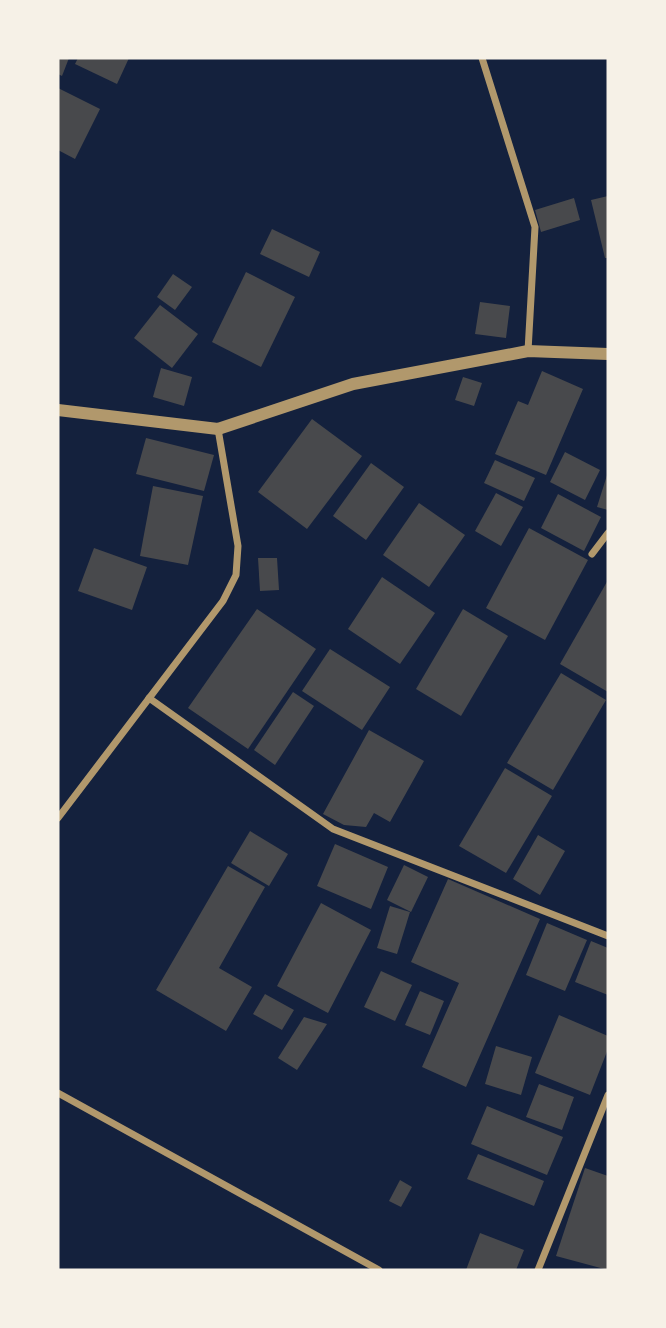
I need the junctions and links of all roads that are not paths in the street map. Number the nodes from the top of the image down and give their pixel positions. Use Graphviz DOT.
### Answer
graph roads {
  1 [pos="482,58"];
  2 [pos="528,351"];
  3 [pos="608,354"];
  4 [pos="58,411"];
  5 [pos="218,429"];
  6 [pos="608,533"];
  7 [pos="592,554"];
  8 [pos="149,698"];
  9 [pos="58,818"];
  10 [pos="608,936"];
  11 [pos="58,1093"];
  12 [pos="608,1095"];
  13 [pos="379,1270"];
  14 [pos="538,1270"];
  1 -- 2 [label="street"];
  2 -- 3 [label="street"];
  2 -- 5 [label="street"];
  4 -- 5 [label="street"];
  5 -- 8 [label="street"];
  6 -- 7 [label="street"];
  8 -- 9 [label="street"];
  8 -- 10 [label="street"];
  11 -- 13 [label="street"];
  12 -- 14 [label="street"];
}
